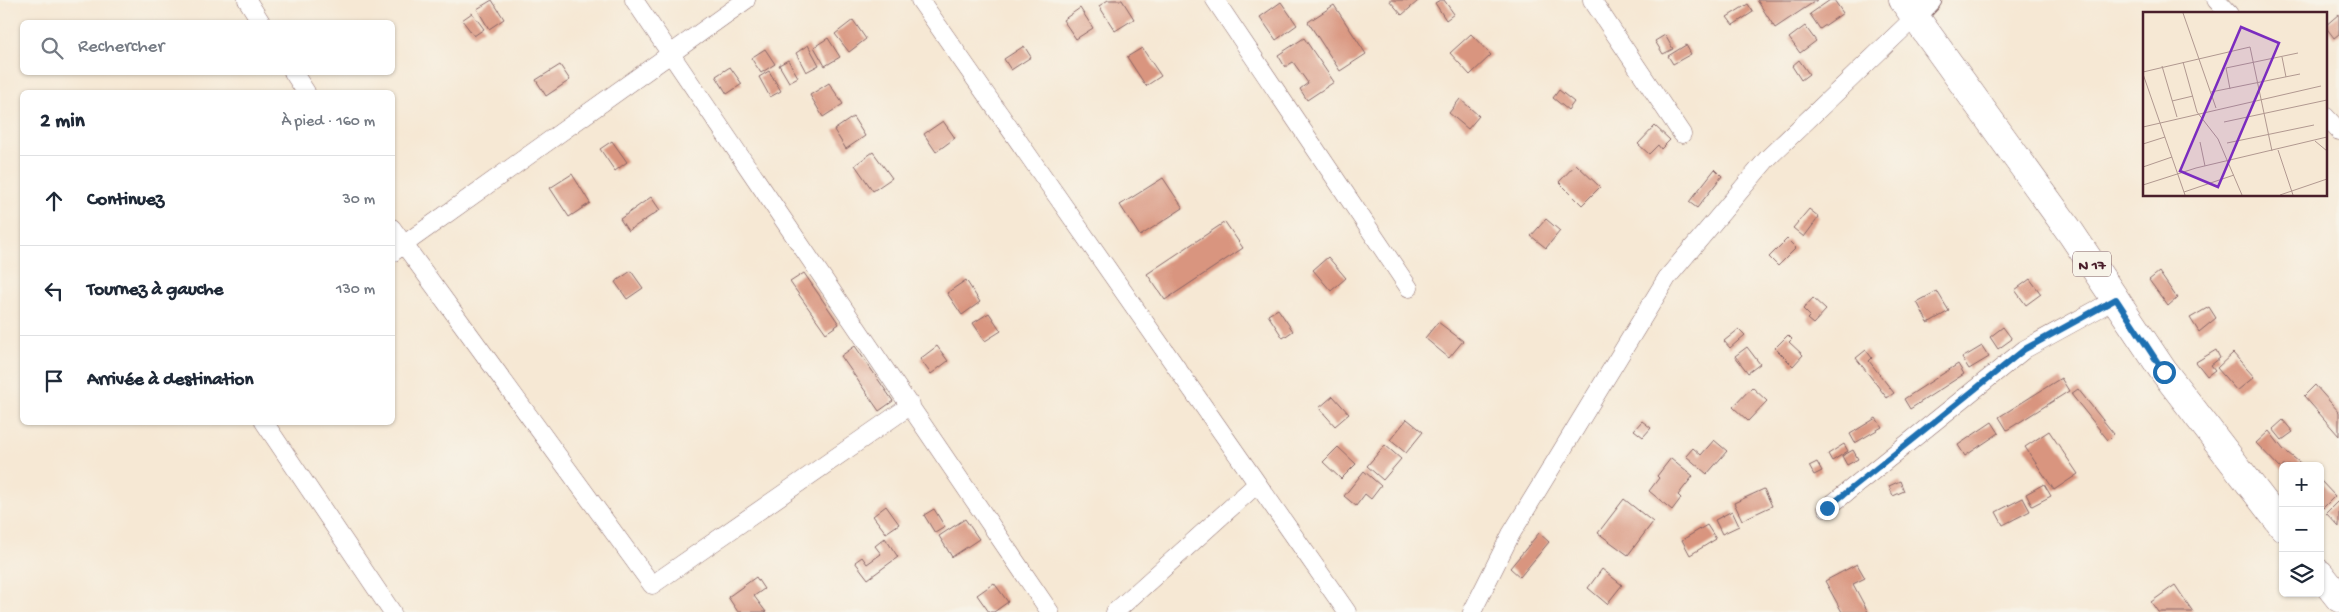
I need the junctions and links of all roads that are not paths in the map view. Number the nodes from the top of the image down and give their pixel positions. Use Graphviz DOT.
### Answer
graph roads {
  1 [pos="247,0"];
  2 [pos="634,0"];
  3 [pos="746,0"];
  4 [pos="920,0"];
  5 [pos="1215,0"];
  6 [pos="1592,0"];
  7 [pos="2216,0"];
  8 [pos="1916,5"];
  9 [pos="2227,12"];
  10 [pos="260,20"];
  11 [pos="670,52"];
  12 [pos="295,75"];
  13 [pos="305,90"];
  14 [pos="2326,117"];
  15 [pos="2339,131"];
  16 [pos="1682,134"];
  17 [pos="398,249"];
  18 [pos="1409,288"];
  19 [pos="2116,299"];
  20 [pos="911,405"];
  21 [pos="266,425"];
  22 [pos="1257,484"];
  23 [pos="1827,508"];
  24 [pos="2279,521"];
  25 [pos="2324,579"];
  26 [pos="2339,598"];
  27 [pos="392,612"];
  28 [pos="1050,612"];
  29 [pos="1115,612"];
  30 [pos="1347,612"];
  31 [pos="1472,612"];
  1 -- 10 [label="street"];
  2 -- 11 [label="street"];
  3 -- 11 [label="street"];
  4 -- 22 [label="street"];
  5 -- 18 [label="street"];
  6 -- 16 [label="street"];
  7 -- 9 [label="street"];
  8 -- 19 [label="main road, N 17"];
  8 -- 31 [label="street"];
  11 -- 17 [label="street"];
  11 -- 20 [label="street"];
  12 -- 13 [label="street"];
  14 -- 15 [label="street"];
  17 -- 20 [label="street"];
  19 -- 23 [label="street"];
  19 -- 24 [label="main road, N 17"];
  20 -- 28 [label="street"];
  21 -- 27 [label="street"];
  22 -- 29 [label="street"];
  22 -- 30 [label="street"];
  25 -- 26 [label="main road"];
}
